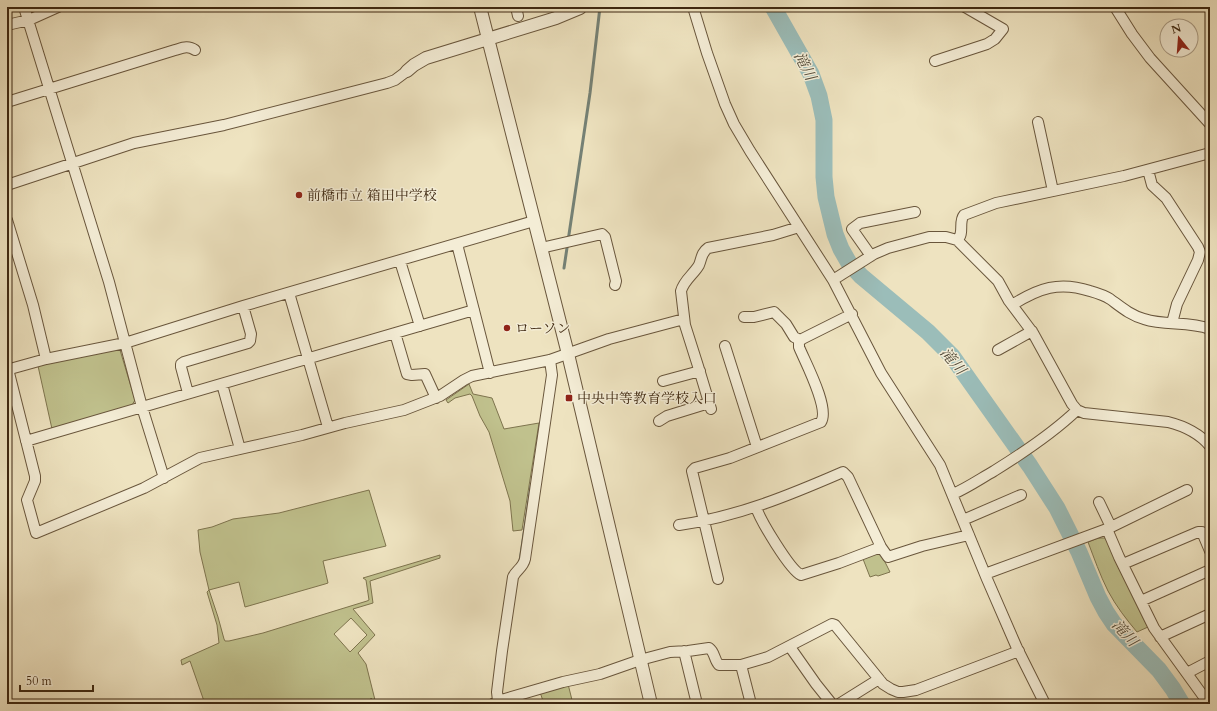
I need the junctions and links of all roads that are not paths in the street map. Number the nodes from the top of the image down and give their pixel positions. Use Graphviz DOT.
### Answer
graph roads {
  1 [pos="24,7"];
  2 [pos="58,7"];
  3 [pos="480,7"];
  4 [pos="693,7"];
  5 [pos="965,7"];
  6 [pos="1115,7"];
  7 [pos="581,8"];
  8 [pos="29,20"];
  9 [pos="7,25"];
  10 [pos="488,39"];
  11 [pos="195,50"];
  12 [pos="935,60"];
  13 [pos="407,71"];
  14 [pos="50,89"];
  15 [pos="7,102"];
  16 [pos="1038,122"];
  17 [pos="1210,124"];
  18 [pos="1210,153"];
  19 [pos="73,163"];
  20 [pos="1148,170"];
  21 [pos="7,185"];
  22 [pos="1053,191"];
  23 [pos="915,212"];
  24 [pos="7,220"];
  25 [pos="534,221"];
  26 [pos="799,226"];
  27 [pos="957,240"];
  28 [pos="456,244"];
  29 [pos="541,248"];
  30 [pos="870,257"];
  31 [pos="400,260"];
  32 [pos="833,280"];
  33 [pos="615,285"];
  34 [pos="289,293"];
  35 [pos="1012,305"];
  36 [pos="243,306"];
  37 [pos="474,310"];
  38 [pos="852,314"];
  39 [pos="744,318"];
  40 [pos="684,319"];
  41 [pos="1172,323"];
  42 [pos="420,326"];
  43 [pos="1210,329"];
  44 [pos="1032,330"];
  45 [pos="395,333"];
  46 [pos="800,340"];
  47 [pos="125,343"];
  48 [pos="725,346"];
  49 [pos="998,350"];
  50 [pos="568,354"];
  51 [pos="308,358"];
  52 [pos="46,359"];
  53 [pos="550,360"];
  54 [pos="700,371"];
  55 [pos="490,373"];
  56 [pos="663,381"];
  57 [pos="222,384"];
  58 [pos="188,393"];
  59 [pos="436,398"];
  60 [pos="142,407"];
  61 [pos="1077,410"];
  62 [pos="659,421"];
  63 [pos="328,427"];
  64 [pos="26,441"];
  65 [pos="1210,446"];
  66 [pos="757,447"];
  67 [pos="240,449"];
  68 [pos="164,478"];
  69 [pos="1187,490"];
  70 [pos="953,494"];
  71 [pos="1022,495"];
  72 [pos="1099,502"];
  73 [pos="756,507"];
  74 [pos="963,520"];
  75 [pos="704,522"];
  76 [pos="679,525"];
  77 [pos="1109,528"];
  78 [pos="969,534"];
  79 [pos="881,547"];
  80 [pos="1210,552"];
  81 [pos="1122,564"];
  82 [pos="1210,570"];
  83 [pos="985,574"];
  84 [pos="718,579"];
  85 [pos="1141,601"];
  86 [pos="1210,614"];
  87 [pos="1160,637"];
  88 [pos="790,647"];
  89 [pos="684,651"];
  90 [pos="1019,651"];
  91 [pos="640,660"];
  92 [pos="1210,661"];
  93 [pos="741,665"];
  94 [pos="1187,673"];
  95 [pos="879,679"];
  96 [pos="501,701"];
  97 [pos="651,704"];
  98 [pos="697,704"];
  99 [pos="751,704"];
  100 [pos="832,704"];
  101 [pos="840,704"];
  102 [pos="1045,704"];
  103 [pos="1209,704"];
  1 -- 8 [label="street"];
  2 -- 8 [label="street"];
  3 -- 10 [label="street"];
  4 -- 26 [label="street"];
  5 -- 12 [label="street"];
  6 -- 17 [label="street"];
  7 -- 10 [label="street"];
  8 -- 9 [label="street"];
  8 -- 14 [label="street"];
  10 -- 13 [label="street"];
  10 -- 25 [label="street"];
  11 -- 14 [label="street"];
  13 -- 19 [label="street"];
  14 -- 15 [label="street"];
  14 -- 19 [label="street"];
  16 -- 22 [label="street"];
  18 -- 20 [label="street"];
  19 -- 21 [label="street"];
  19 -- 47 [label="street"];
  20 -- 22 [label="street"];
  20 -- 41 [label="street"];
  22 -- 27 [label="street"];
  23 -- 30 [label="street"];
  24 -- 52 [label="street"];
  25 -- 28 [label="street"];
  25 -- 29 [label="street"];
  26 -- 32 [label="street"];
  26 -- 40 [label="street"];
  27 -- 30 [label="street"];
  27 -- 35 [label="street"];
  28 -- 31 [label="street"];
  28 -- 37 [label="street"];
  29 -- 33 [label="street"];
  29 -- 50 [label="street"];
  30 -- 32 [label="street"];
  31 -- 34 [label="street"];
  31 -- 42 [label="street"];
  32 -- 38 [label="street"];
  34 -- 36 [label="street"];
  34 -- 51 [label="street"];
  35 -- 41 [label="street"];
  35 -- 44 [label="street"];
  36 -- 47 [label="street"];
  36 -- 58 [label="street"];
  37 -- 42 [label="street"];
  37 -- 55 [label="street"];
  38 -- 46 [label="street"];
  38 -- 70 [label="street"];
  39 -- 46 [label="street"];
  40 -- 50 [label="street"];
  40 -- 54 [label="street"];
  41 -- 43 [label="street"];
  42 -- 45 [label="street"];
  44 -- 49 [label="street"];
  44 -- 61 [label="street"];
  45 -- 51 [label="street"];
  45 -- 59 [label="street"];
  46 -- 66 [label="street"];
  47 -- 52 [label="street"];
  47 -- 60 [label="street"];
  48 -- 66 [label="street"];
  50 -- 53 [label="street"];
  50 -- 91 [label="street"];
  51 -- 57 [label="street"];
  51 -- 63 [label="street"];
  52 -- 64 [label="street"];
  53 -- 55 [label="street"];
  53 -- 96 [label="street"];
  54 -- 56 [label="street"];
  54 -- 62 [label="street"];
  55 -- 59 [label="street"];
  57 -- 58 [label="street"];
  57 -- 67 [label="street"];
  58 -- 60 [label="street"];
  59 -- 63 [label="street"];
  60 -- 64 [label="street"];
  60 -- 68 [label="street"];
  61 -- 65 [label="street"];
  61 -- 70 [label="street"];
  63 -- 67 [label="street"];
  64 -- 68 [label="street"];
  66 -- 75 [label="street"];
  67 -- 68 [label="street"];
  69 -- 77 [label="street"];
  70 -- 74 [label="street"];
  71 -- 74 [label="street"];
  72 -- 77 [label="street"];
  73 -- 75 [label="street"];
  73 -- 79 [label="street"];
  73 -- 79 [label="street"];
  74 -- 78 [label="street"];
  75 -- 76 [label="street"];
  75 -- 84 [label="street"];
  77 -- 81 [label="street"];
  77 -- 83 [label="street"];
  78 -- 79 [label="street"];
  78 -- 83 [label="street"];
  80 -- 81 [label="street"];
  81 -- 85 [label="street"];
  82 -- 85 [label="street"];
  83 -- 90 [label="street"];
  85 -- 87 [label="street"];
  86 -- 87 [label="street"];
  87 -- 94 [label="street"];
  88 -- 93 [label="street"];
  88 -- 95 [label="street"];
  88 -- 100 [label="street"];
  89 -- 91 [label="street"];
  89 -- 93 [label="street"];
  89 -- 98 [label="street"];
  90 -- 95 [label="street"];
  90 -- 102 [label="street"];
  91 -- 96 [label="street"];
  91 -- 97 [label="street"];
  92 -- 94 [label="street"];
  93 -- 99 [label="street"];
  94 -- 103 [label="street"];
  95 -- 101 [label="street"];
}
